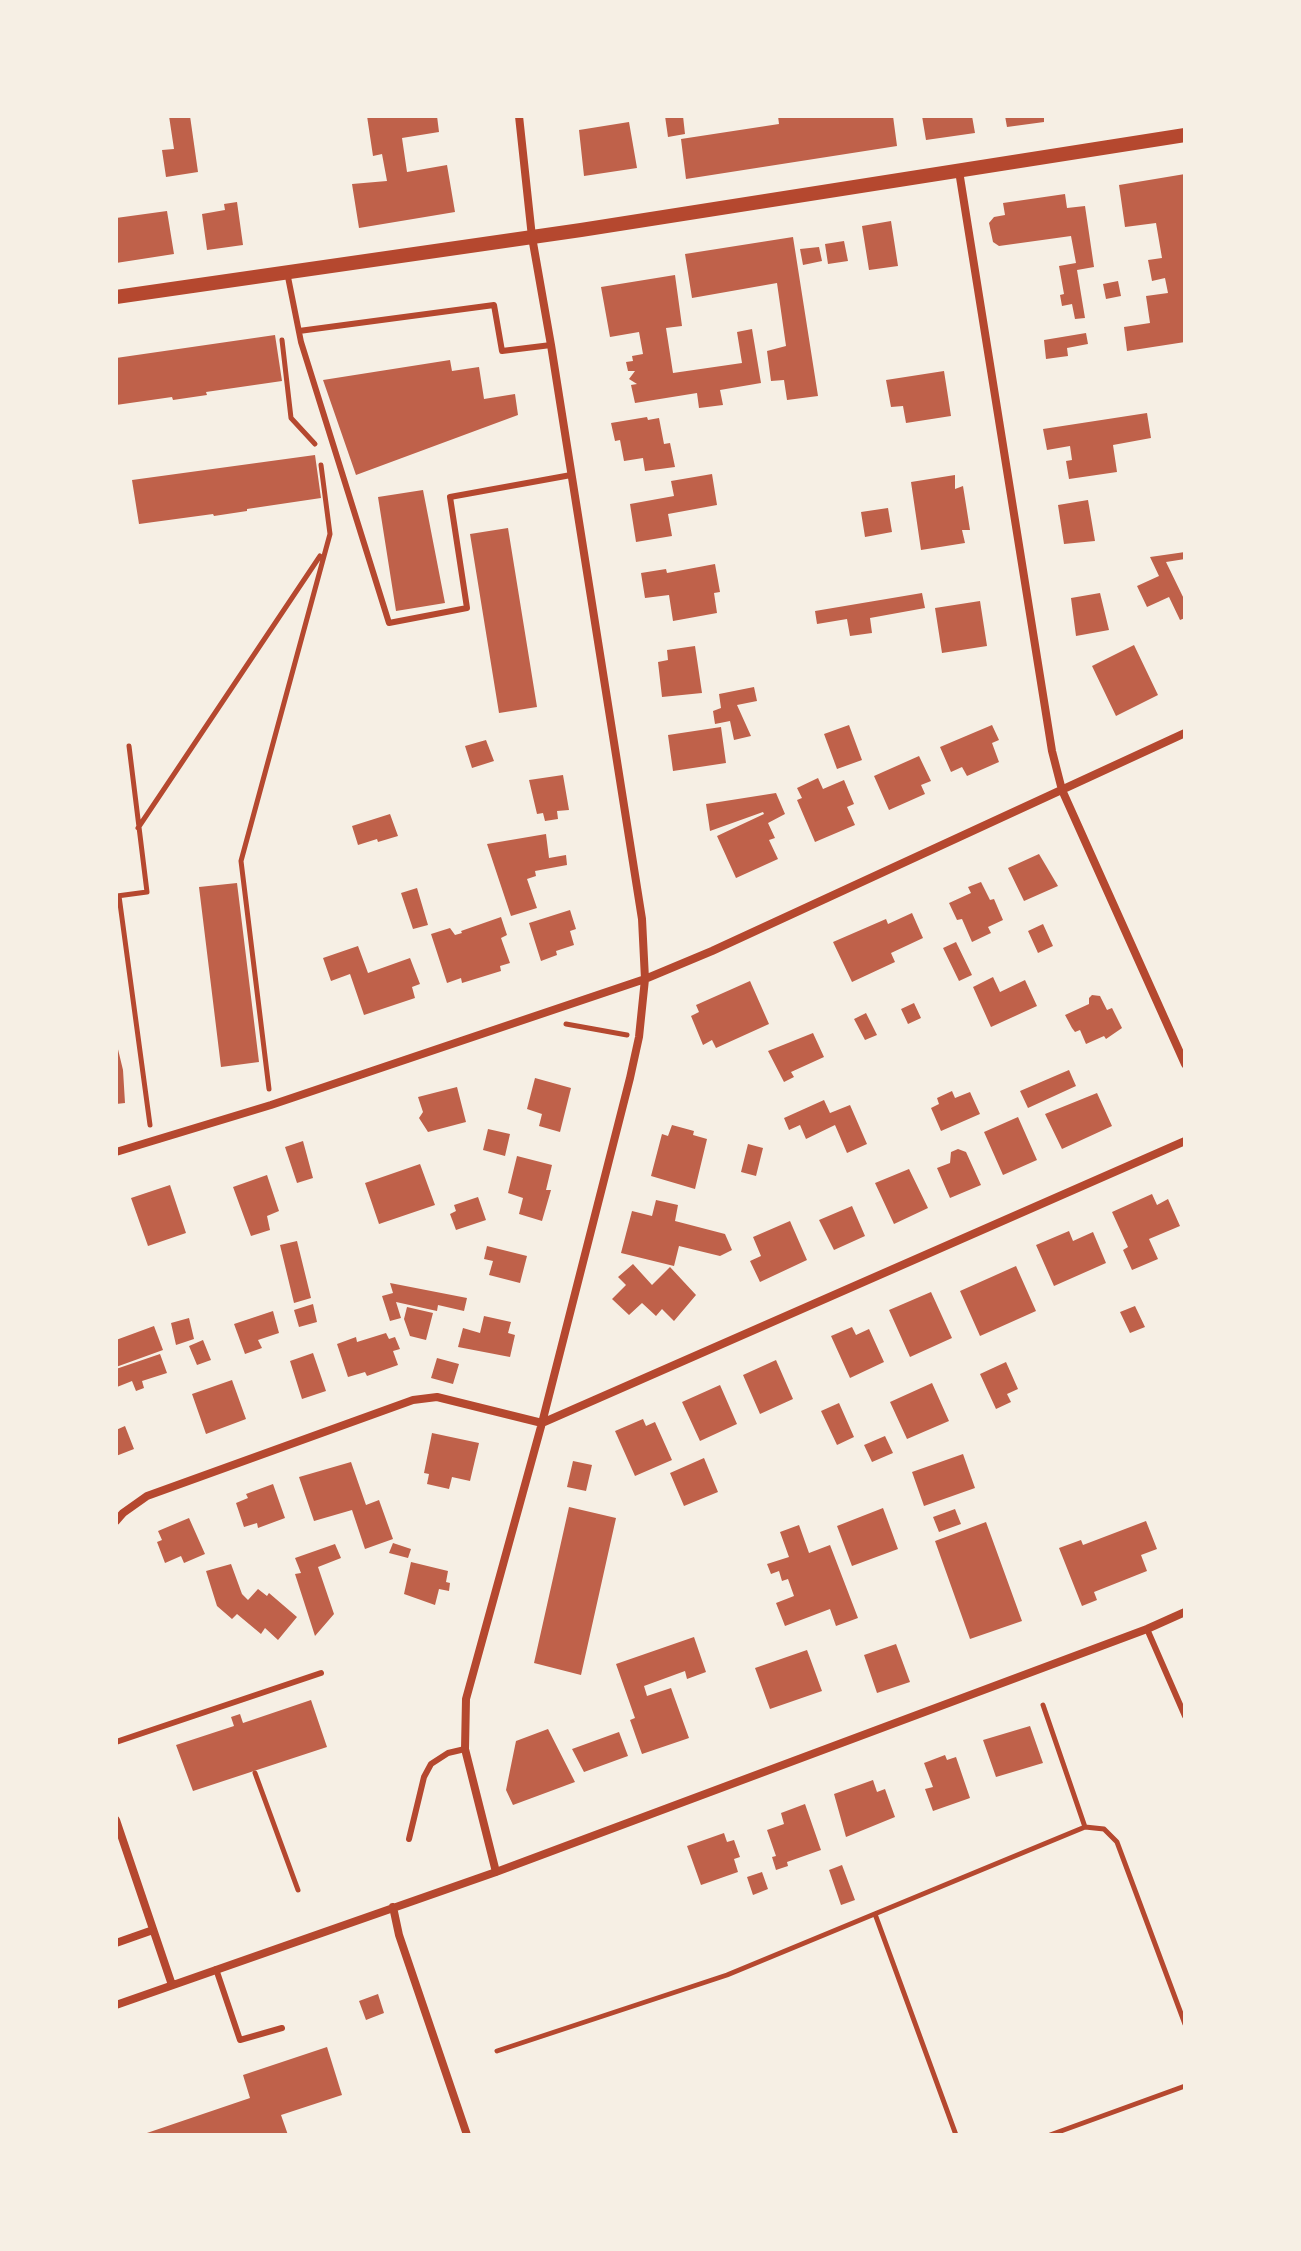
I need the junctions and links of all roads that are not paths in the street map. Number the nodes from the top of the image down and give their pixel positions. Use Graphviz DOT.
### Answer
graph roads {
  1 [pos="519,116"];
  2 [pos="1185,135"];
  3 [pos="959,171"];
  4 [pos="532,237"];
  5 [pos="287,272"];
  6 [pos="116,297"];
  7 [pos="299,331"];
  8 [pos="551,345"];
  9 [pos="571,475"];
  10 [pos="1185,733"];
  11 [pos="1062,790"];
  12 [pos="645,979"];
  13 [pos="1185,1064"];
  14 [pos="1185,1141"];
  15 [pos="116,1152"];
  16 [pos="542,1423"];
  17 [pos="116,1521"];
  18 [pos="1185,1612"];
  19 [pos="1147,1629"];
  20 [pos="321,1673"];
  21 [pos="1185,1716"];
  22 [pos="116,1742"];
  23 [pos="465,1749"];
  24 [pos="116,1820"];
  25 [pos="409,1839"];
  26 [pos="496,1872"];
  27 [pos="393,1907"];
  28 [pos="153,1930"];
  29 [pos="116,1943"];
  30 [pos="216,1969"];
  31 [pos="172,1985"];
  32 [pos="116,2005"];
  33 [pos="282,2028"];
  34 [pos="467,2135"];
  1 -- 4 [label="street"];
  2 -- 3 [label="street"];
  3 -- 4 [label="street"];
  3 -- 11 [label="street"];
  4 -- 5 [label="street"];
  4 -- 8 [label="street"];
  5 -- 6 [label="street"];
  5 -- 7 [label="lane"];
  7 -- 8 [label="lane"];
  7 -- 9 [label="lane"];
  8 -- 9 [label="street"];
  9 -- 12 [label="street"];
  10 -- 11 [label="street"];
  11 -- 12 [label="street"];
  11 -- 13 [label="street"];
  12 -- 15 [label="street"];
  12 -- 16 [label="street"];
  14 -- 16 [label="street"];
  16 -- 17 [label="street"];
  16 -- 23 [label="street"];
  18 -- 19 [label="street"];
  19 -- 21 [label="lane"];
  19 -- 26 [label="street"];
  20 -- 22 [label="lane"];
  23 -- 25 [label="lane"];
  23 -- 26 [label="street"];
  24 -- 28 [label="street"];
  26 -- 27 [label="street"];
  27 -- 30 [label="street"];
  27 -- 34 [label="street"];
  28 -- 29 [label="street"];
  28 -- 31 [label="street"];
  30 -- 31 [label="street"];
  30 -- 33 [label="lane"];
  31 -- 32 [label="street"];
}
